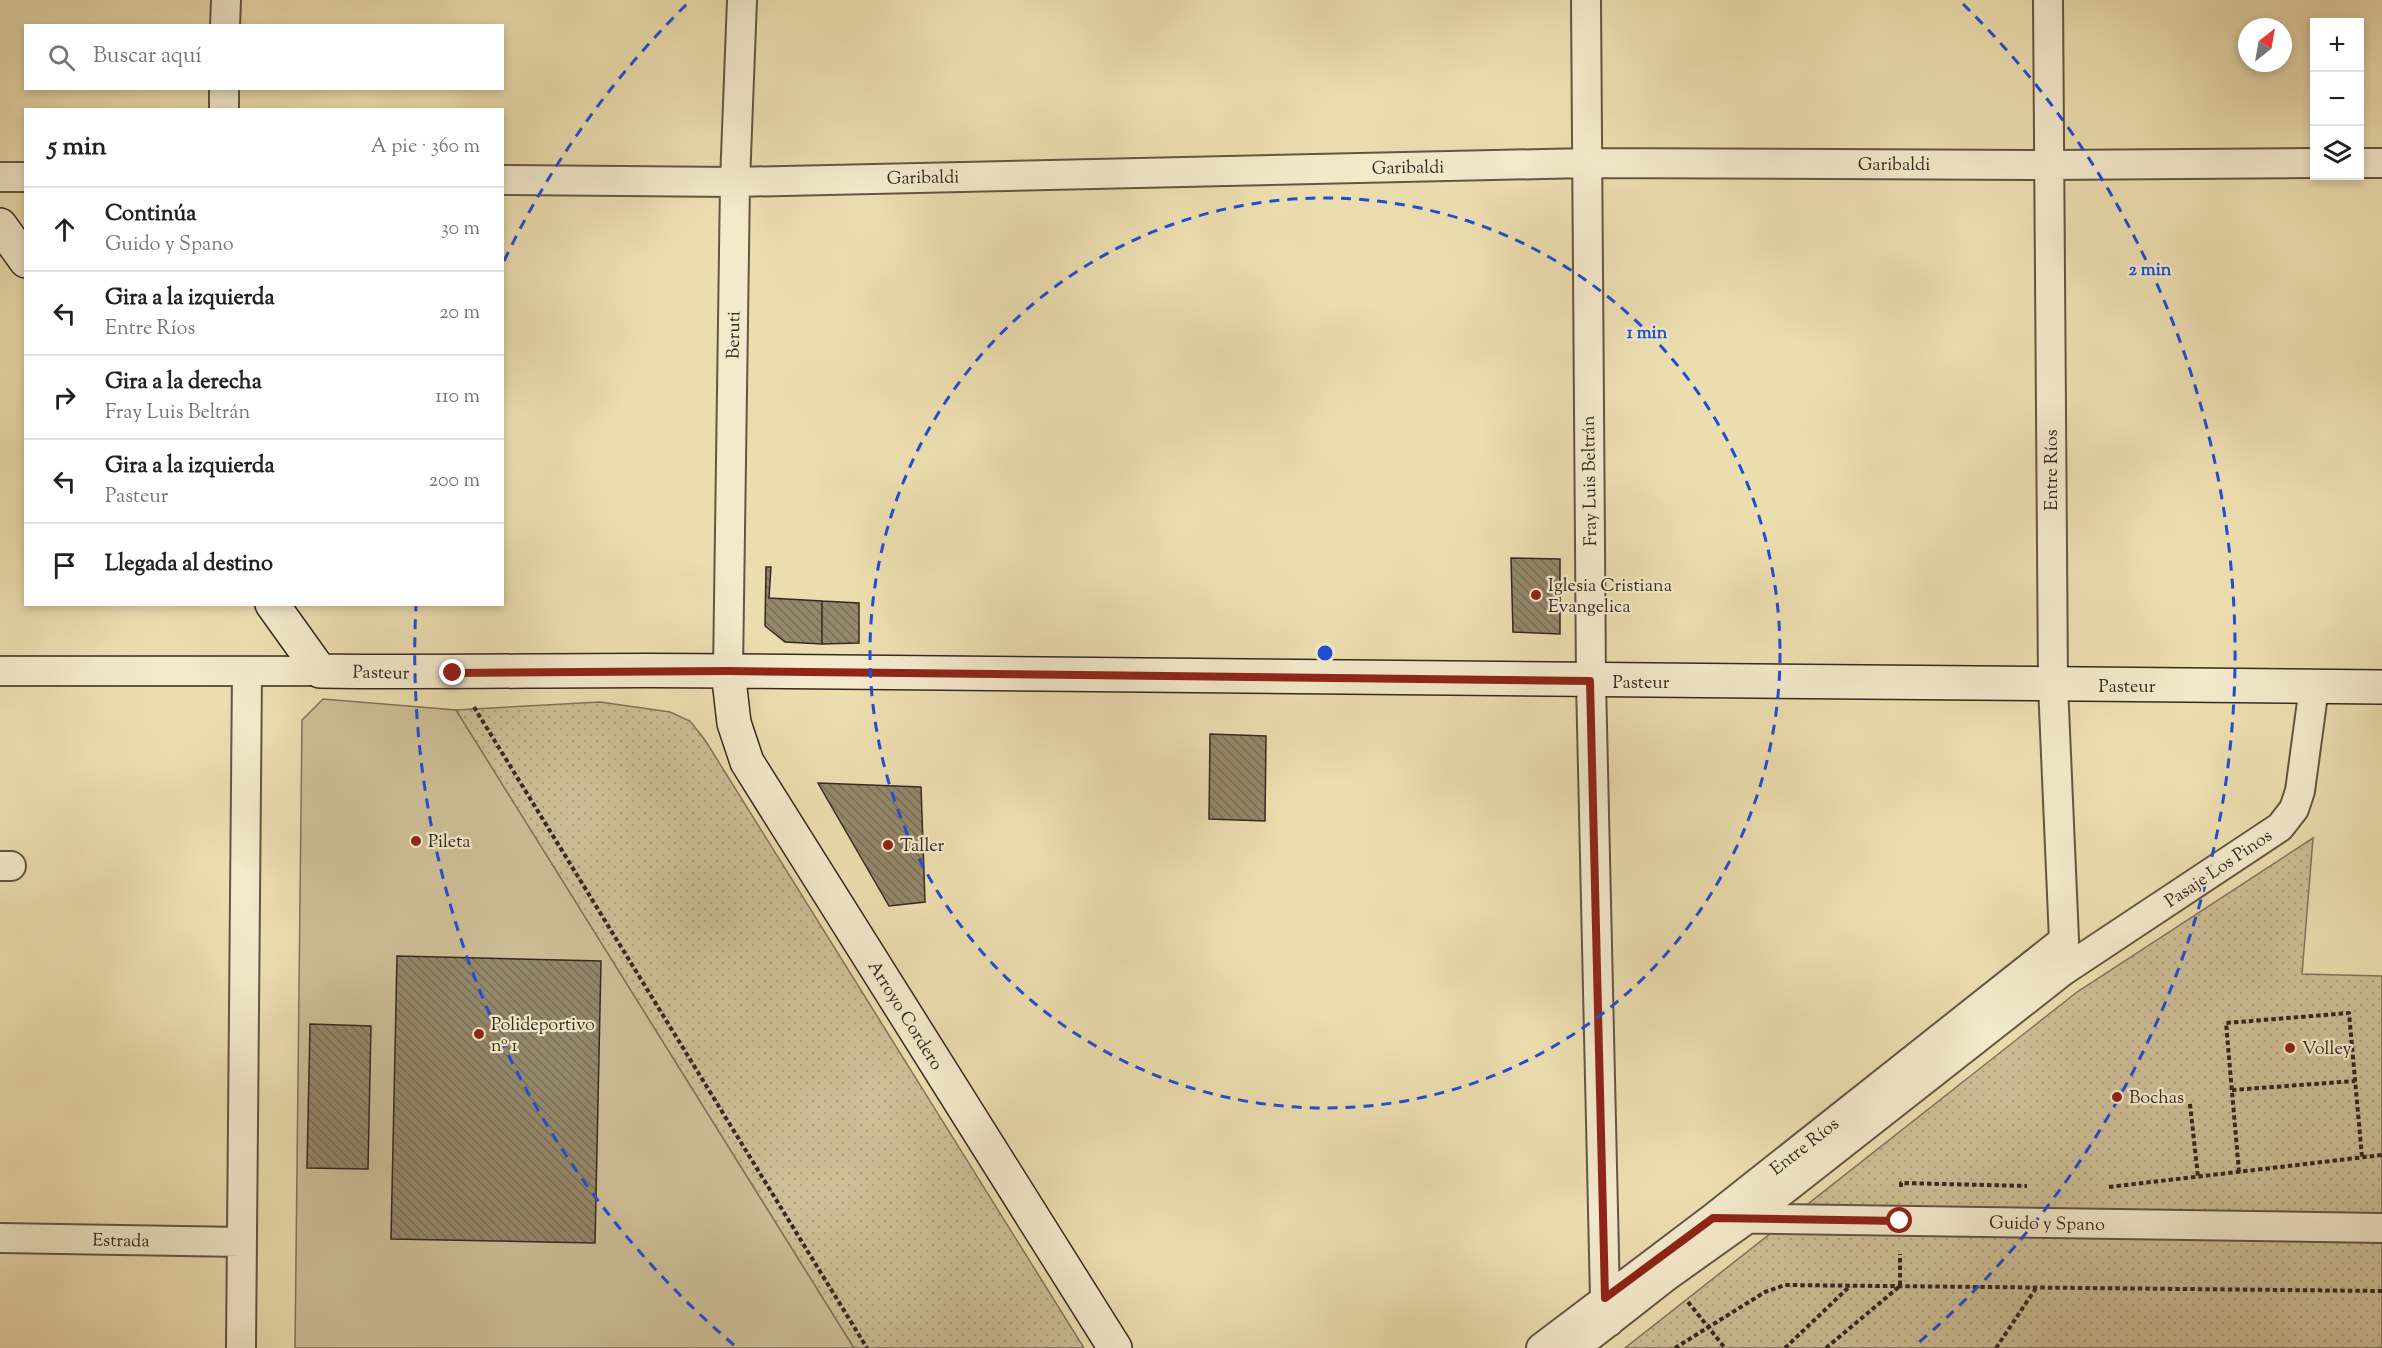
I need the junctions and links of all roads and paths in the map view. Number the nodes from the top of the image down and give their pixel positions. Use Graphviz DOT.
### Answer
graph roads {
  1 [pos="226,0"];
  2 [pos="742,0"];
  3 [pos="1586,0"];
  4 [pos="2048,0"];
  5 [pos="225,24"];
  6 [pos="224,90"];
  7 [pos="224,108"];
  8 [pos="1586,163"];
  9 [pos="2310,163"];
  10 [pos="2364,163"];
  11 [pos="2382,163"];
  12 [pos="2049,165"];
  13 [pos="0,177"];
  14 [pos="24,177"];
  15 [pos="504,180"];
  16 [pos="735,182"];
  17 [pos="0,225"];
  18 [pos="24,258"];
  19 [pos="273,606"];
  20 [pos="0,671"];
  21 [pos="320,671"];
  22 [pos="728,671"];
  23 [pos="247,672"];
  24 [pos="453,673"];
  25 [pos="1590,681"];
  26 [pos="2052,685"];
  27 [pos="2314,687"];
  28 [pos="2382,687"];
  29 [pos="2064,940"];
  30 [pos="2063,970"];
  31 [pos="2355,1081"];
  32 [pos="2232,1089"];
  33 [pos="2190,1104"];
  34 [pos="2362,1157"];
  35 [pos="2239,1172"];
  36 [pos="2198,1176"];
  37 [pos="1713,1218"];
  38 [pos="1748,1219"];
  39 [pos="2382,1228"];
  40 [pos="0,1238"];
  41 [pos="242,1242"];
  42 [pos="1667,1276"];
  43 [pos="1850,1286"];
  44 [pos="2037,1288"];
  45 [pos="2382,1291"];
  46 [pos="1607,1310"];
  47 [pos="1709,1328"];
  48 [pos="241,1348"];
  49 [pos="867,1348"];
  50 [pos="1115,1348"];
  51 [pos="1541,1348"];
  52 [pos="1575,1348"];
  53 [pos="1675,1348"];
  54 [pos="1725,1348"];
  55 [pos="1785,1348"];
  56 [pos="1996,1348"];
  1 -- 5 [label="street"];
  2 -- 16 [label="street, Beruti"];
  3 -- 8 [label="street, Fray Luis Beltrán"];
  4 -- 12 [label="street, Entre Ríos"];
  6 -- 7 [label="street"];
  8 -- 12 [label="street, Garibaldi"];
  8 -- 16 [label="street, Garibaldi"];
  8 -- 25 [label="street, Fray Luis Beltrán"];
  9 -- 12 [label="street, Garibaldi"];
  10 -- 11 [label="street"];
  12 -- 26 [label="street, Entre Ríos"];
  13 -- 14 [label="street"];
  15 -- 16 [label="street, Garibaldi"];
  16 -- 22 [label="street, Beruti"];
  17 -- 18 [label="street"];
  19 -- 21 [label="street"];
  20 -- 23 [label="street, Pasteur"];
  21 -- 23 [label="street, Pasteur"];
  21 -- 24 [label="street, Pasteur"];
  22 -- 24 [label="street, Pasteur"];
  22 -- 25 [label="street, Pasteur"];
  22 -- 50 [label="street, Arroyo Cordero"];
  23 -- 41 [label="street"];
  24 -- 49 [label="path"];
  25 -- 26 [label="street, Pasteur"];
  25 -- 46 [label="street, Fray Luis Beltrán"];
  26 -- 27 [label="street, Pasteur"];
  26 -- 29 [label="street, Entre Ríos"];
  27 -- 28 [label="street, Pasteur"];
  27 -- 30 [label="street, Pasaje Los Pinos"];
  29 -- 30 [label="street, Entre Ríos"];
  29 -- 37 [label="street, Entre Ríos"];
  30 -- 38 [label="street, Entre Ríos"];
  31 -- 32 [label="path"];
  31 -- 32 [label="path"];
  31 -- 34 [label="path"];
  32 -- 35 [label="path"];
  33 -- 36 [label="path"];
  37 -- 38 [label="street, Guido y Spano"];
  37 -- 46 [label="street, Entre Ríos"];
  38 -- 39 [label="street, Guido y Spano"];
  38 -- 42 [label="street, Entre Ríos"];
  40 -- 41 [label="street, Estrada"];
  41 -- 48 [label="street"];
  42 -- 46 [label="street, Entre Ríos"];
  42 -- 47 [label="path"];
  43 -- 44 [label="path"];
  43 -- 47 [label="path"];
  43 -- 55 [label="path"];
  44 -- 45 [label="path"];
  44 -- 56 [label="path"];
  46 -- 51 [label="street, Entre Ríos"];
  46 -- 52 [label="street, Entre Ríos"];
  47 -- 53 [label="path"];
  47 -- 54 [label="path"];
}
